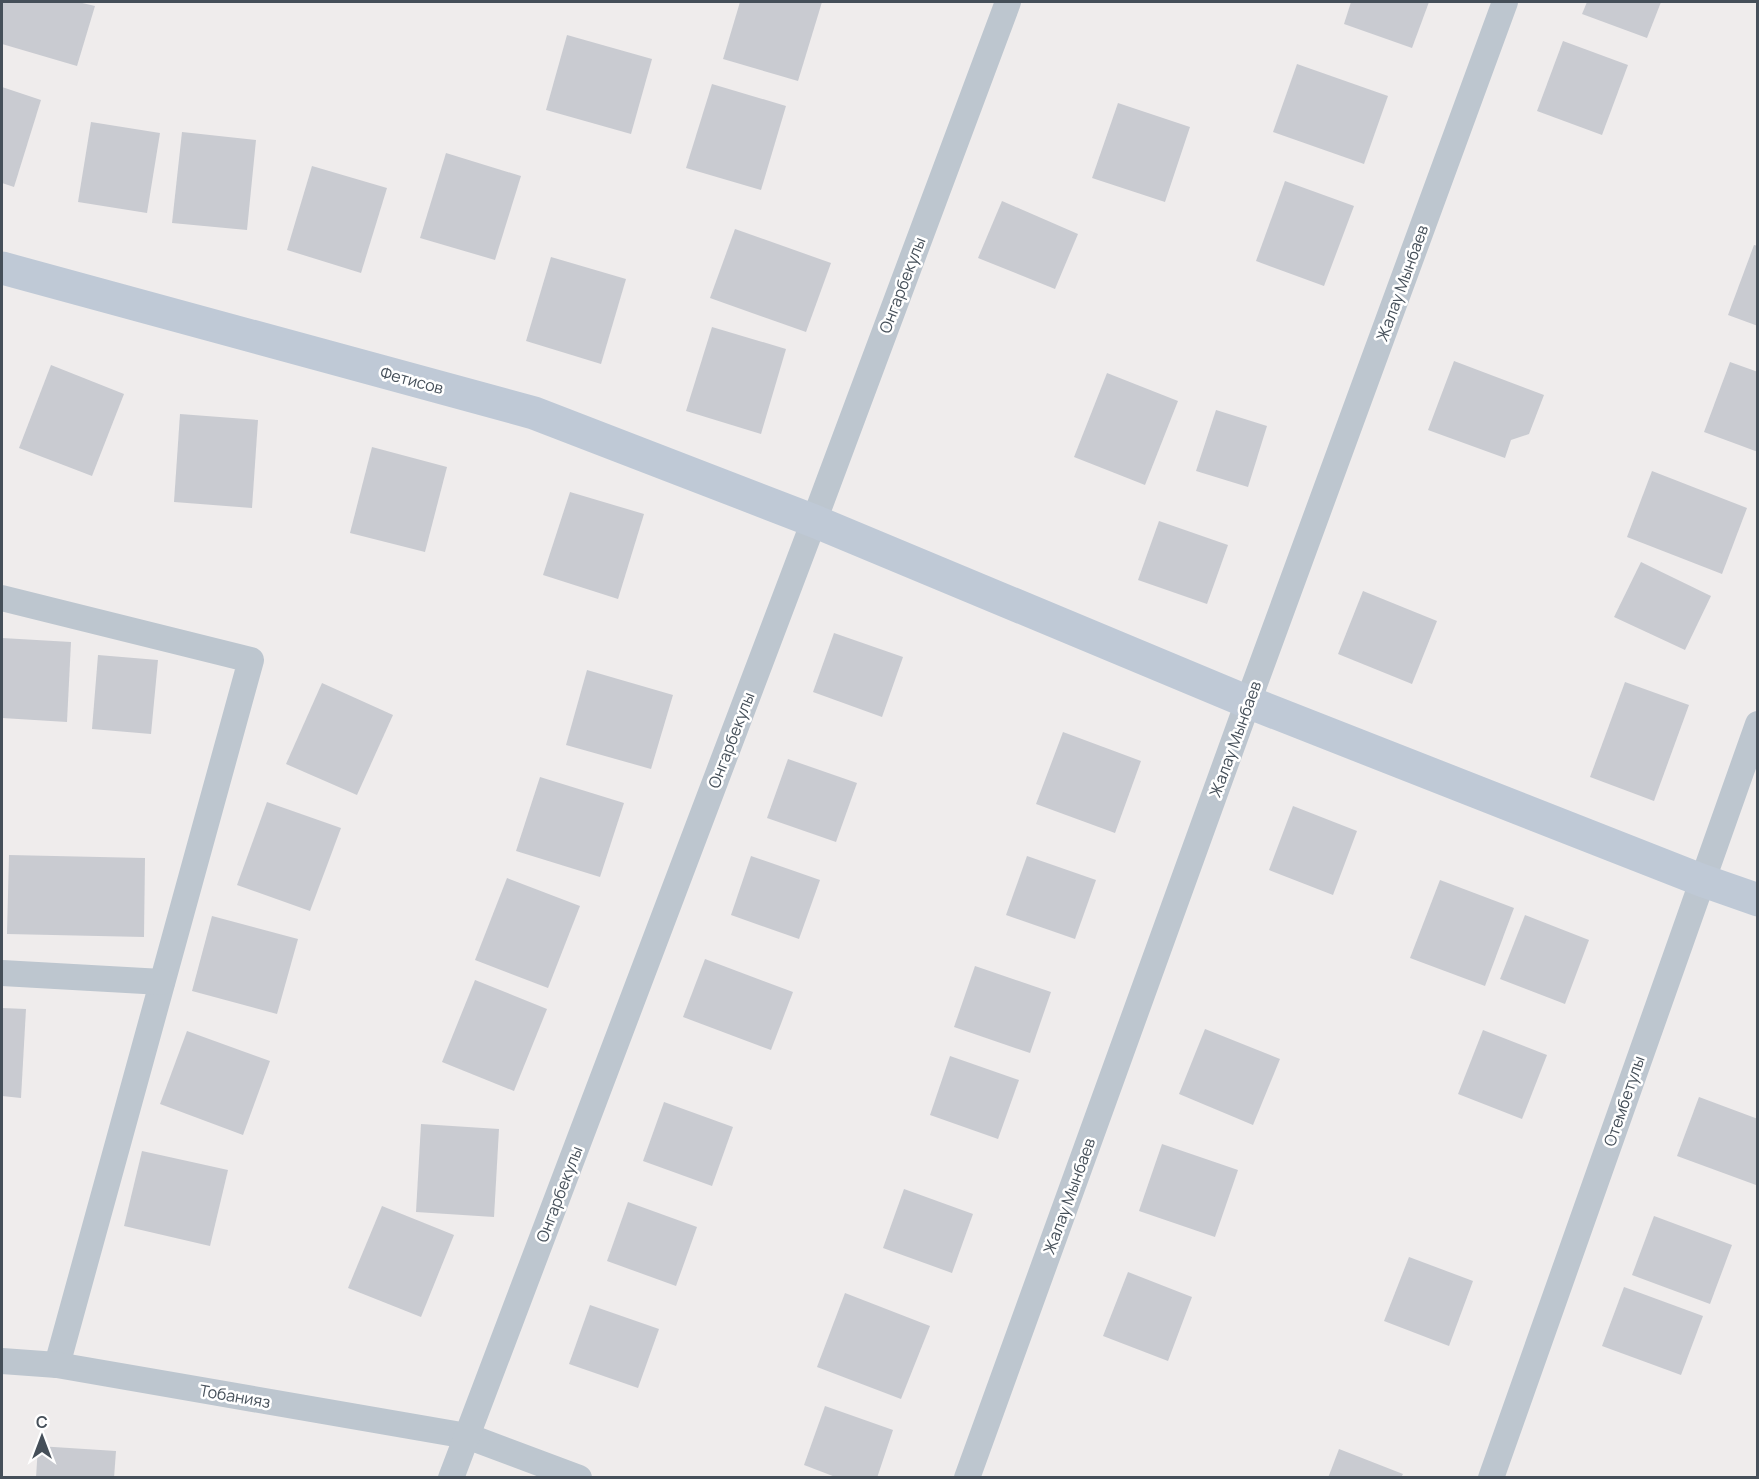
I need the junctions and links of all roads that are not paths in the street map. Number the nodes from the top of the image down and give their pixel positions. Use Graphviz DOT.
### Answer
graph roads {
  1 [pos="1008,2"];
  2 [pos="1505,2"];
  3 [pos="2,268"];
  4 [pos="814,521"];
  5 [pos="2,598"];
  6 [pos="1248,702"];
  7 [pos="1758,724"];
  8 [pos="1701,880"];
  9 [pos="1758,900"];
  10 [pos="2,973"];
  11 [pos="162,982"];
  12 [pos="2,1361"];
  13 [pos="57,1365"];
  14 [pos="467,1436"];
  15 [pos="451,1478"];
  16 [pos="579,1478"];
  17 [pos="967,1478"];
  18 [pos="1491,1478"];
  1 -- 4 [label="street, Онгарбекулы"];
  2 -- 6 [label="street, Жалау Мынбаев"];
  3 -- 4 [label="street, Фетисов"];
  4 -- 6 [label="street, Фетисов"];
  4 -- 14 [label="street, Онгарбекулы"];
  5 -- 11 [label="street"];
  6 -- 8 [label="street, Фетисов"];
  6 -- 17 [label="street, Жалау Мынбаев"];
  7 -- 8 [label="street, Отембетулы"];
  8 -- 9 [label="street, Фетисов"];
  8 -- 18 [label="street, Отембетулы"];
  10 -- 11 [label="street"];
  11 -- 13 [label="street"];
  12 -- 13 [label="street, Тобанияз"];
  13 -- 14 [label="street, Тобанияз"];
  14 -- 15 [label="street, Онгарбекулы"];
  14 -- 16 [label="street, Тобанияз"];
}
